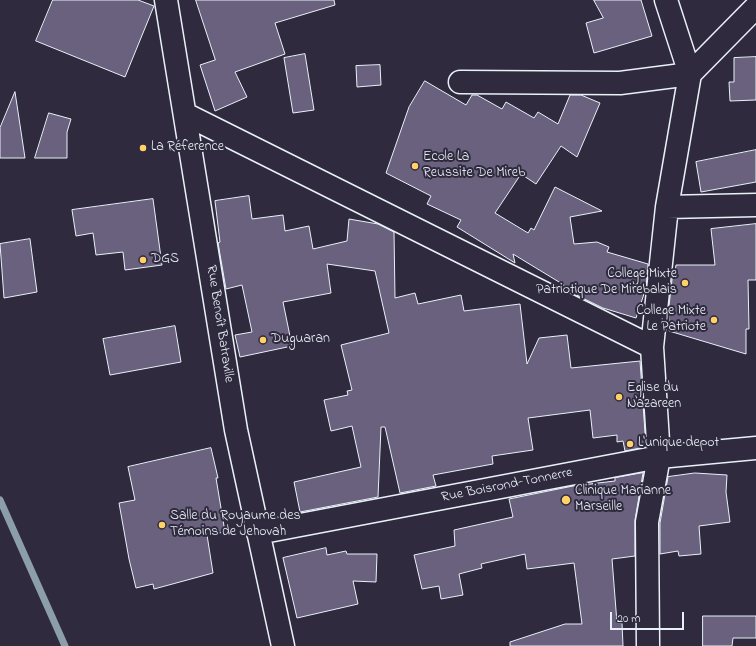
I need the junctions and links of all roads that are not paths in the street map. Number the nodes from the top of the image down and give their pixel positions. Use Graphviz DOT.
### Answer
graph roads {
  1 [pos="166,0"];
  2 [pos="666,0"];
  3 [pos="756,7"];
  4 [pos="748,23"];
  5 [pos="690,74"];
  6 [pos="460,82"];
  7 [pos="185,114"];
  8 [pos="756,205"];
  9 [pos="667,207"];
  10 [pos="652,347"];
  11 [pos="756,448"];
  12 [pos="659,457"];
  13 [pos="258,533"];
  14 [pos="283,646"];
  15 [pos="648,646"];
  1 -- 7 [label="street, Rue Benoît Batraville"];
  2 -- 5 [label="street"];
  3 -- 4 [label="street"];
  4 -- 5 [label="street"];
  5 -- 6 [label="street"];
  5 -- 9 [label="street"];
  7 -- 10 [label="street"];
  7 -- 13 [label="street, Rue Benoît Batraville"];
  8 -- 9 [label="street"];
  9 -- 10 [label="street"];
  10 -- 12 [label="street"];
  11 -- 12 [label="street, Rue Boisrond-Tonnerre"];
  12 -- 13 [label="street, Rue Boisrond-Tonnerre"];
  12 -- 15 [label="street"];
  13 -- 14 [label="street, Rue Benoît Batraville"];
}
